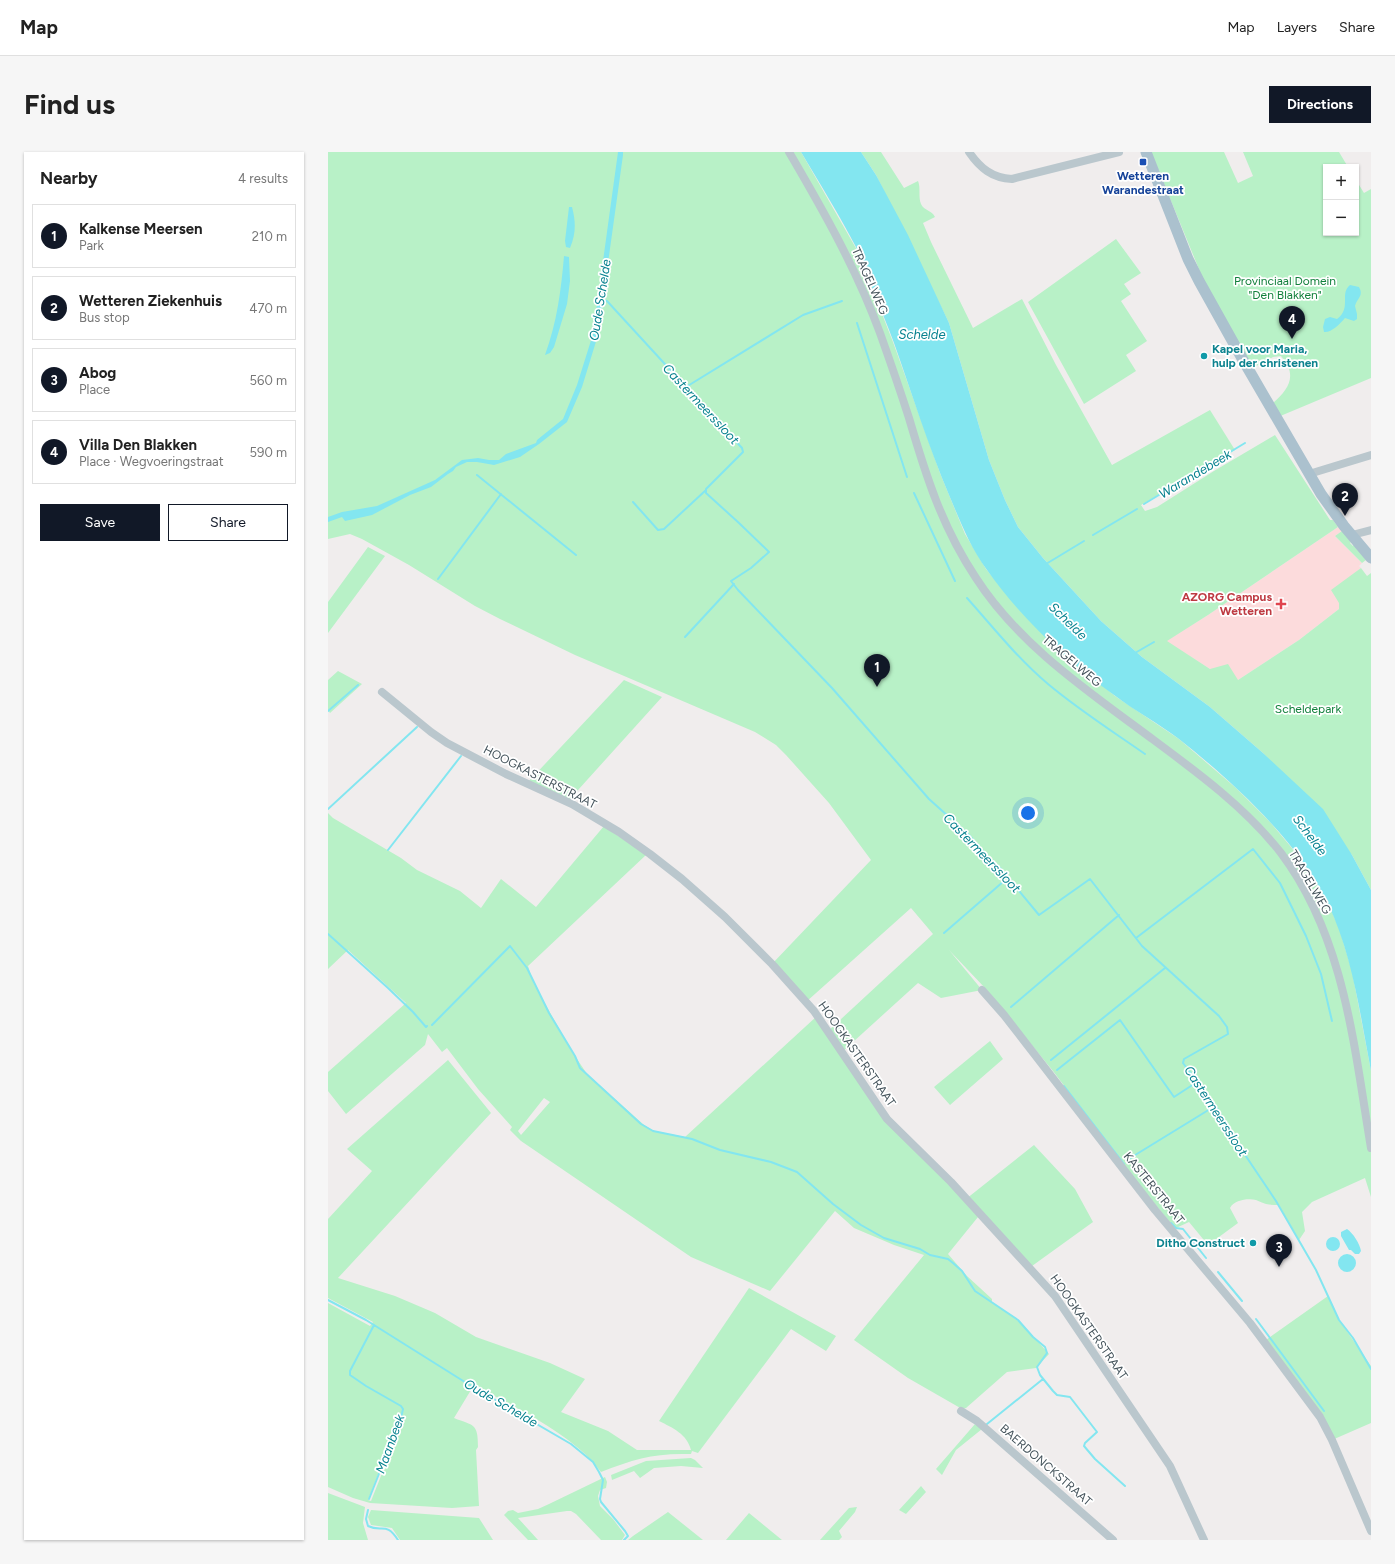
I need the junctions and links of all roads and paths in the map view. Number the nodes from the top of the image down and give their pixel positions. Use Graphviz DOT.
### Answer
graph roads {
  1 [pos="788,152"];
  2 [pos="969,152"];
  3 [pos="1119,152"];
  4 [pos="1148,157"];
  5 [pos="1371,455"];
  6 [pos="1309,474"];
  7 [pos="1371,530"];
  8 [pos="1352,535"];
  9 [pos="1371,558"];
  10 [pos="382,692"];
  11 [pos="982,990"];
  12 [pos="1371,1148"];
  13 [pos="961,1411"];
  14 [pos="1371,1531"];
  15 [pos="1113,1540"];
  16 [pos="1204,1540"];
  1 -- 12 [label="street, TRAGELWEG"];
  2 -- 3 [label="street"];
  4 -- 6 [label="main road"];
  5 -- 6 [label="street"];
  6 -- 8 [label="main road"];
  7 -- 8 [label="street"];
  8 -- 9 [label="main road"];
  10 -- 16 [label="street, HOOGKASTERSTRAAT"];
  11 -- 14 [label="street, KASTERSTRAAT"];
  13 -- 15 [label="street, BAERDONCKSTRAAT"];
}
